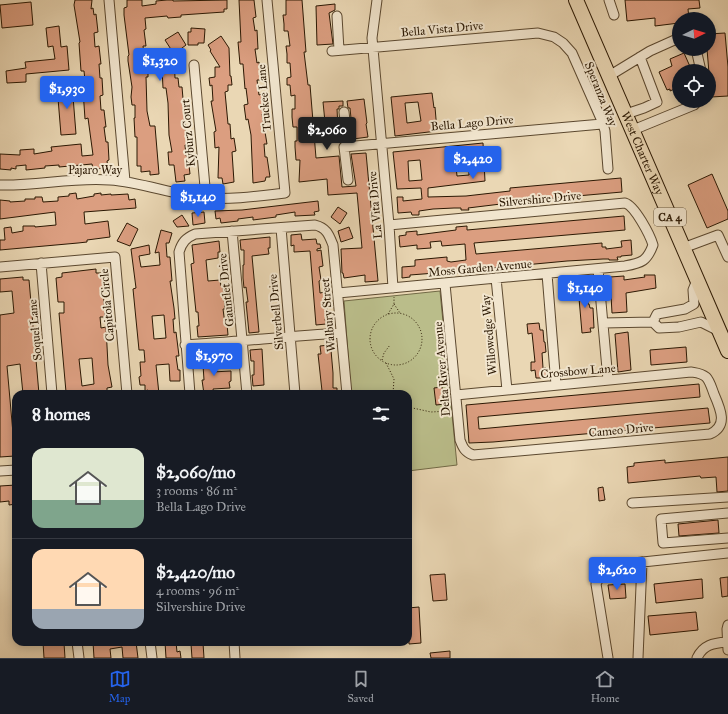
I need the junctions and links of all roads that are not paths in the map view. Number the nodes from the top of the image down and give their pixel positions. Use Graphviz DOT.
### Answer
graph roads {
  1 [pos="109,0"];
  2 [pos="267,0"];
  3 [pos="377,0"];
  4 [pos="609,0"];
  5 [pos="579,2"];
  6 [pos="614,15"];
  7 [pos="337,16"];
  8 [pos="554,37"];
  9 [pos="672,41"];
  10 [pos="372,47"];
  11 [pos="640,57"];
  12 [pos="194,65"];
  13 [pos="609,76"];
  14 [pos="687,108"];
  15 [pos="344,112"];
  16 [pos="626,114"];
  17 [pos="602,124"];
  18 [pos="633,130"];
  19 [pos="382,143"];
  20 [pos="346,146"];
  21 [pos="608,169"];
  22 [pos="348,180"];
  23 [pos="125,181"];
  24 [pos="0,185"];
  25 [pos="285,193"];
  26 [pos="206,198"];
  27 [pos="389,225"];
  28 [pos="281,228"];
  29 [pos="232,231"];
  30 [pos="683,248"];
  31 [pos="728,257"];
  32 [pos="646,260"];
  33 [pos="41,263"];
  34 [pos="0,267"];
  35 [pos="598,269"];
  36 [pos="547,274"];
  37 [pos="496,278"];
  38 [pos="697,280"];
  39 [pos="445,284"];
  40 [pos="393,288"];
  41 [pos="338,293"];
  42 [pos="654,322"];
  43 [pos="603,324"];
  44 [pos="341,333"];
  45 [pos="289,336"];
  46 [pos="243,341"];
  47 [pos="725,342"];
  48 [pos="185,346"];
  49 [pos="702,374"];
  50 [pos="608,380"];
  51 [pos="556,385"];
  52 [pos="52,390"];
  53 [pos="127,390"];
  54 [pos="190,390"];
  55 [pos="247,390"];
  56 [pos="295,390"];
  57 [pos="347,390"];
  58 [pos="507,390"];
  59 [pos="456,395"];
  60 [pos="464,451"];
  61 [pos="12,470"];
  62 [pos="0,472"];
  63 [pos="728,496"];
  64 [pos="632,503"];
  65 [pos="728,513"];
  66 [pos="728,538"];
  67 [pos="728,552"];
  68 [pos="642,562"];
  69 [pos="728,625"];
  70 [pos="78,646"];
  71 [pos="150,646"];
  72 [pos="234,646"];
  73 [pos="728,646"];
  74 [pos="79,658"];
  75 [pos="152,658"];
  76 [pos="235,658"];
  77 [pos="608,658"];
  78 [pos="638,658"];
  79 [pos="697,658"];
  1 -- 23 [label="street"];
  2 -- 25 [label="street, Truckee Lane"];
  3 -- 10 [label="street, La Vita Drive"];
  4 -- 6 [label="street"];
  5 -- 13 [label="highway, West Charter Way / CA 4"];
  7 -- 10 [label="street, Bella Vista Drive"];
  8 -- 10 [label="street, Bella Vista Drive"];
  8 -- 17 [label="street, Speranza Way"];
  9 -- 11 [label="street"];
  10 -- 19 [label="street, La Vita Drive"];
  11 -- 13 [label="street"];
  11 -- 16 [label="street"];
  12 -- 26 [label="street, Kyburz Court"];
  13 -- 16 [label="highway, West Charter Way / CA 4"];
  14 -- 18 [label="street"];
  15 -- 20 [label="street"];
  16 -- 18 [label="highway, West Charter Way / CA 4"];
  17 -- 19 [label="street, Bella Lago Drive"];
  17 -- 21 [label="street, Speranza Way"];
  18 -- 30 [label="highway, West Charter Way / CA 4"];
  19 -- 20 [label="street, Bella Lago Drive"];
  19 -- 27 [label="street, La Vita Drive"];
  20 -- 22 [label="street"];
  23 -- 24 [label="street, Pajaro Way"];
  23 -- 26 [label="street, Pajaro Way"];
  25 -- 26 [label="street, Pajaro Way"];
  27 -- 32 [label="street, Silvershire Drive"];
  27 -- 40 [label="street, La Vita Drive"];
  28 -- 29 [label="street"];
  28 -- 41 [label="street, Walbury Street"];
  28 -- 45 [label="street, Silverbell Drive"];
  29 -- 46 [label="street, Gauntlet Drive"];
  29 -- 48 [label="street"];
  30 -- 31 [label="street"];
  30 -- 38 [label="highway, West Charter Way / CA 4"];
  32 -- 35 [label="street, Moss Garden Avenue"];
  33 -- 34 [label="street, Capitola Circle"];
  33 -- 52 [label="street, Soquel Lane"];
  33 -- 53 [label="street, Capitola Circle"];
  35 -- 36 [label="street, Moss Garden Avenue"];
  35 -- 43 [label="street"];
  36 -- 37 [label="street, Moss Garden Avenue"];
  36 -- 51 [label="street"];
  37 -- 39 [label="street, Moss Garden Avenue"];
  37 -- 58 [label="street, Willowedge Way"];
  38 -- 42 [label="street"];
  38 -- 47 [label="highway, West Charter Way / CA 4"];
  39 -- 40 [label="street, Moss Garden Avenue"];
  39 -- 59 [label="street, Delta River Avenue"];
  40 -- 41 [label="street, Moss Garden Avenue"];
  41 -- 44 [label="street, Walbury Street"];
  42 -- 43 [label="street"];
  42 -- 47 [label="street"];
  43 -- 50 [label="street"];
  44 -- 45 [label="street"];
  44 -- 57 [label="street, Walbury Street"];
  45 -- 46 [label="street"];
  45 -- 56 [label="street, Silverbell Drive"];
  46 -- 48 [label="street"];
  46 -- 55 [label="street, Gauntlet Drive"];
  48 -- 54 [label="street"];
  49 -- 50 [label="street, Crossbow Lane"];
  49 -- 60 [label="street, Cameo Drive"];
  50 -- 51 [label="street, Crossbow Lane"];
  51 -- 58 [label="street, Crossbow Lane"];
  58 -- 59 [label="street, Crossbow Lane"];
  59 -- 60 [label="street, Delta River Avenue"];
  61 -- 62 [label="street"];
  63 -- 64 [label="street"];
  65 -- 66 [label="street"];
  67 -- 68 [label="street"];
  68 -- 77 [label="street"];
  68 -- 78 [label="street"];
  69 -- 73 [label="street"];
  70 -- 74 [label="street"];
  71 -- 75 [label="street"];
  72 -- 76 [label="street"];
  73 -- 79 [label="street"];
}
